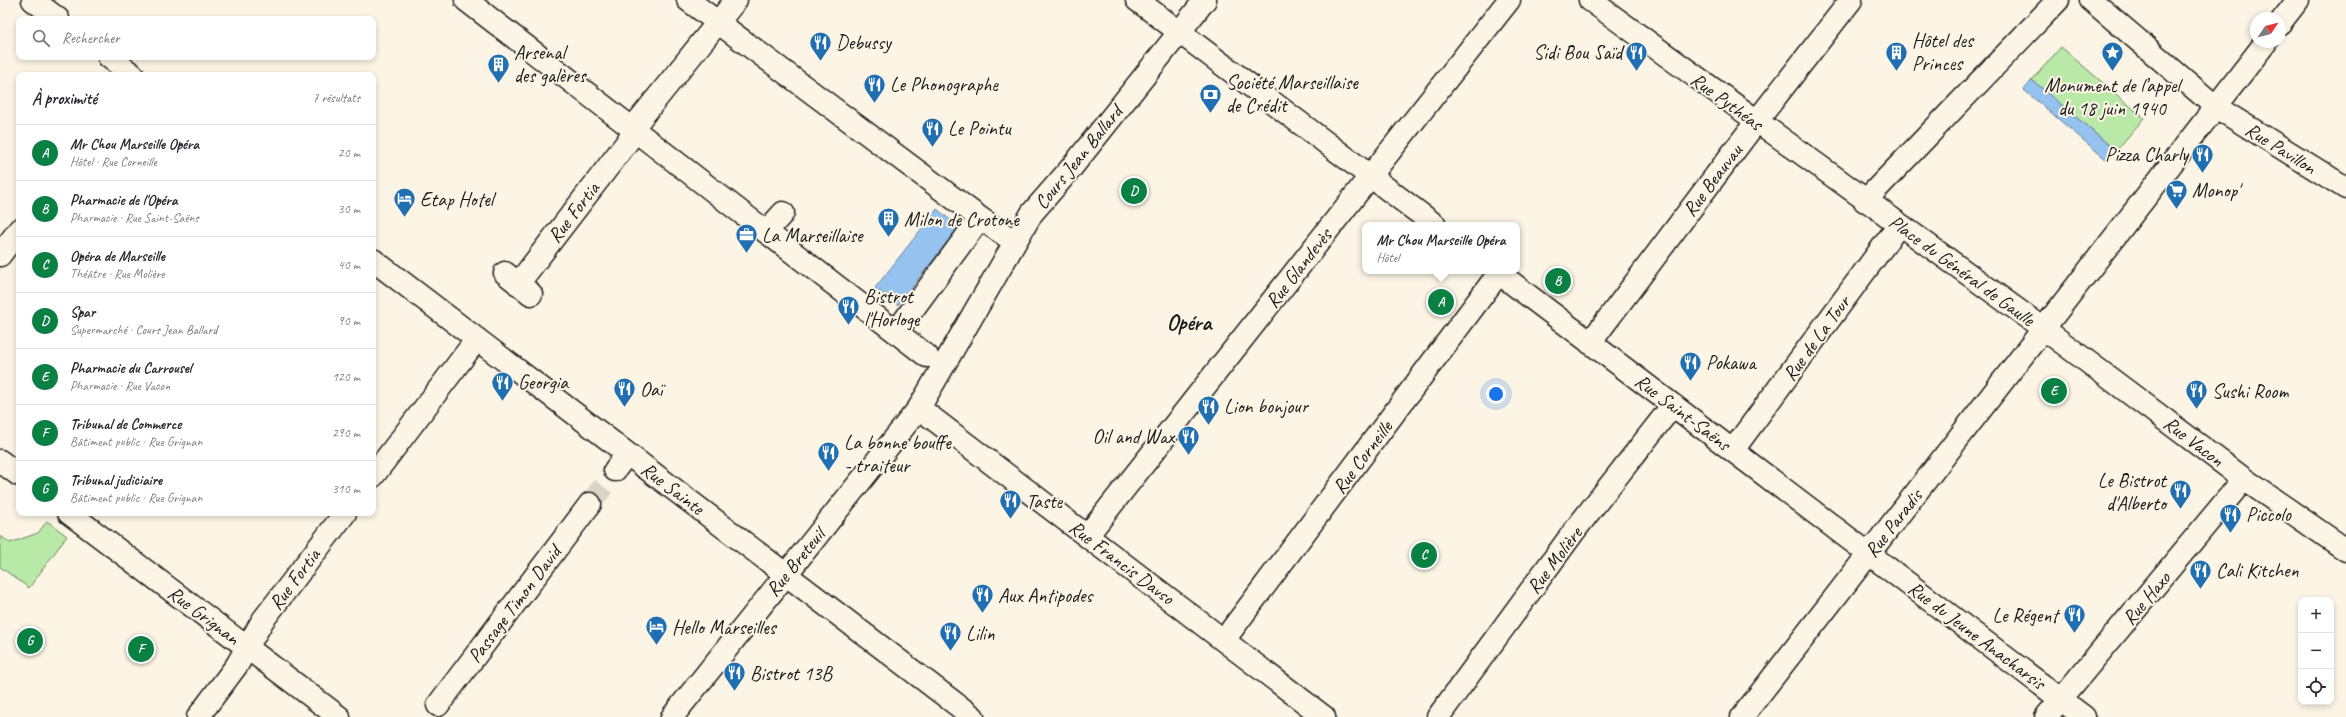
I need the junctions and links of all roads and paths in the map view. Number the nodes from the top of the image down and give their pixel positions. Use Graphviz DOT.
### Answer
graph roads {
  1 [pos="33,0"];
  2 [pos="466,0"];
  3 [pos="688,0"];
  4 [pos="1137,0"];
  5 [pos="1205,0"];
  6 [pos="1509,0"];
  7 [pos="1590,0"];
  8 [pos="1851,0"];
  9 [pos="2058,0"];
  10 [pos="2091,0"];
  11 [pos="2298,0"];
  12 [pos="734,2"];
  13 [pos="2286,15"];
  14 [pos="54,16"];
  15 [pos="718,23"];
  16 [pos="1180,32"];
  17 [pos="2261,48"];
  18 [pos="113,60"];
  19 [pos="129,72"];
  20 [pos="2216,107"];
  21 [pos="1756,122"];
  22 [pos="630,135"];
  23 [pos="1370,176"];
  24 [pos="2346,188"];
  25 [pos="1865,201"];
  26 [pos="783,213"];
  27 [pos="980,218"];
  28 [pos="1431,222"];
  29 [pos="1899,225"];
  30 [pos="766,232"];
  31 [pos="16,234"];
  32 [pos="1015,242"];
  33 [pos="0,255"];
  34 [pos="376,262"];
  35 [pos="1496,274"];
  36 [pos="1500,274"];
  37 [pos="518,284"];
  38 [pos="2044,330"];
  39 [pos="896,332"];
  40 [pos="477,339"];
  41 [pos="1590,343"];
  42 [pos="927,356"];
  43 [pos="1673,405"];
  44 [pos="919,408"];
  45 [pos="1733,450"];
  46 [pos="0,461"];
  47 [pos="376,472"];
  48 [pos="16,473"];
  49 [pos="2244,479"];
  50 [pos="590,504"];
  51 [pos="73,516"];
  52 [pos="343,516"];
  53 [pos="1087,536"];
  54 [pos="2346,550"];
  55 [pos="1870,554"];
  56 [pos="786,573"];
  57 [pos="1224,640"];
  58 [pos="247,647"];
  59 [pos="2061,700"];
  60 [pos="438,705"];
  61 [pos="1312,713"];
  62 [pos="198,717"];
  63 [pos="339,717"];
  64 [pos="672,717"];
  65 [pos="973,717"];
  66 [pos="1438,717"];
  67 [pos="1742,717"];
  68 [pos="2046,717"];
  69 [pos="2084,717"];
  1 -- 14 [label="street"];
  2 -- 22 [label="street"];
  3 -- 15 [label="street"];
  4 -- 16 [label="street"];
  5 -- 16 [label="street, Cours Jean Ballard"];
  6 -- 23 [label="street, Rue Glandevès"];
  7 -- 21 [label="street, Rue Pythéas"];
  8 -- 21 [label="street, Rue Beauvau"];
  9 -- 25 [label="street, Place du Général de Gaulle"];
  10 -- 20 [label="street"];
  11 -- 13 [label="street"];
  12 -- 15 [label="street, Rue Fortia"];
  15 -- 22 [label="street, Rue Fortia"];
  15 -- 27 [label="street"];
  16 -- 23 [label="street"];
  16 -- 32 [label="street, Cours Jean Ballard"];
  17 -- 20 [label="street, Place du Général de Gaulle"];
  18 -- 19 [label="street"];
  20 -- 24 [label="street, Rue Pavillon"];
  20 -- 38 [label="street, Place du Général de Gaulle"];
  21 -- 25 [label="street, Rue Pythéas"];
  21 -- 41 [label="street, Rue Beauvau"];
  22 -- 30 [label="street"];
  22 -- 37 [label="street, Rue Fortia"];
  23 -- 28 [label="street"];
  23 -- 53 [label="street, Rue Glandevès"];
  25 -- 29 [label="street, Place du Général de Gaulle"];
  26 -- 30 [label="street"];
  27 -- 32 [label="street"];
  27 -- 39 [label="street"];
  29 -- 38 [label="street, Place du Général de Gaulle"];
  29 -- 45 [label="street, Rue de La Tour"];
  30 -- 39 [label="street"];
  31 -- 33 [label="street"];
  32 -- 44 [label="street, Cours Jean Ballard"];
  34 -- 40 [label="street, Rue Sainte"];
  35 -- 57 [label="street, Rue Corneille"];
  36 -- 41 [label="street, Rue Saint-Saëns"];
  38 -- 49 [label="street, Rue Vacon"];
  38 -- 55 [label="street, Rue Paradis"];
  39 -- 42 [label="street"];
  40 -- 47 [label="street"];
  40 -- 56 [label="street, Rue Sainte"];
  41 -- 43 [label="street, Rue Saint-Saëns"];
  43 -- 45 [label="street, Rue Saint-Saëns"];
  43 -- 66 [label="street, Rue Molière"];
  44 -- 53 [label="street, Rue Francis Davso"];
  44 -- 56 [label="street, Rue Breteuil"];
  45 -- 55 [label="street, Rue Saint-Saëns"];
  46 -- 48 [label="street"];
  49 -- 54 [label="street, Rue Vacon"];
  49 -- 59 [label="street, Rue Haxo"];
  50 -- 60 [label="street, Passage Timon David"];
  51 -- 58 [label="street, Rue Grignan"];
  52 -- 58 [label="street, Rue Fortia"];
  53 -- 57 [label="street, Rue Francis Davso"];
  55 -- 59 [label="street, Rue du Jeune Anacharsis"];
  55 -- 67 [label="street, Rue Paradis"];
  56 -- 64 [label="street, Rue Breteuil"];
  56 -- 65 [label="street, Rue Sainte"];
  57 -- 61 [label="street, Rue Francis Davso"];
  58 -- 62 [label="street, Rue Fortia"];
  58 -- 63 [label="street, Rue Grignan"];
  59 -- 68 [label="street, Rue Haxo"];
  59 -- 69 [label="street, Rue du Jeune Anacharsis"];
}
